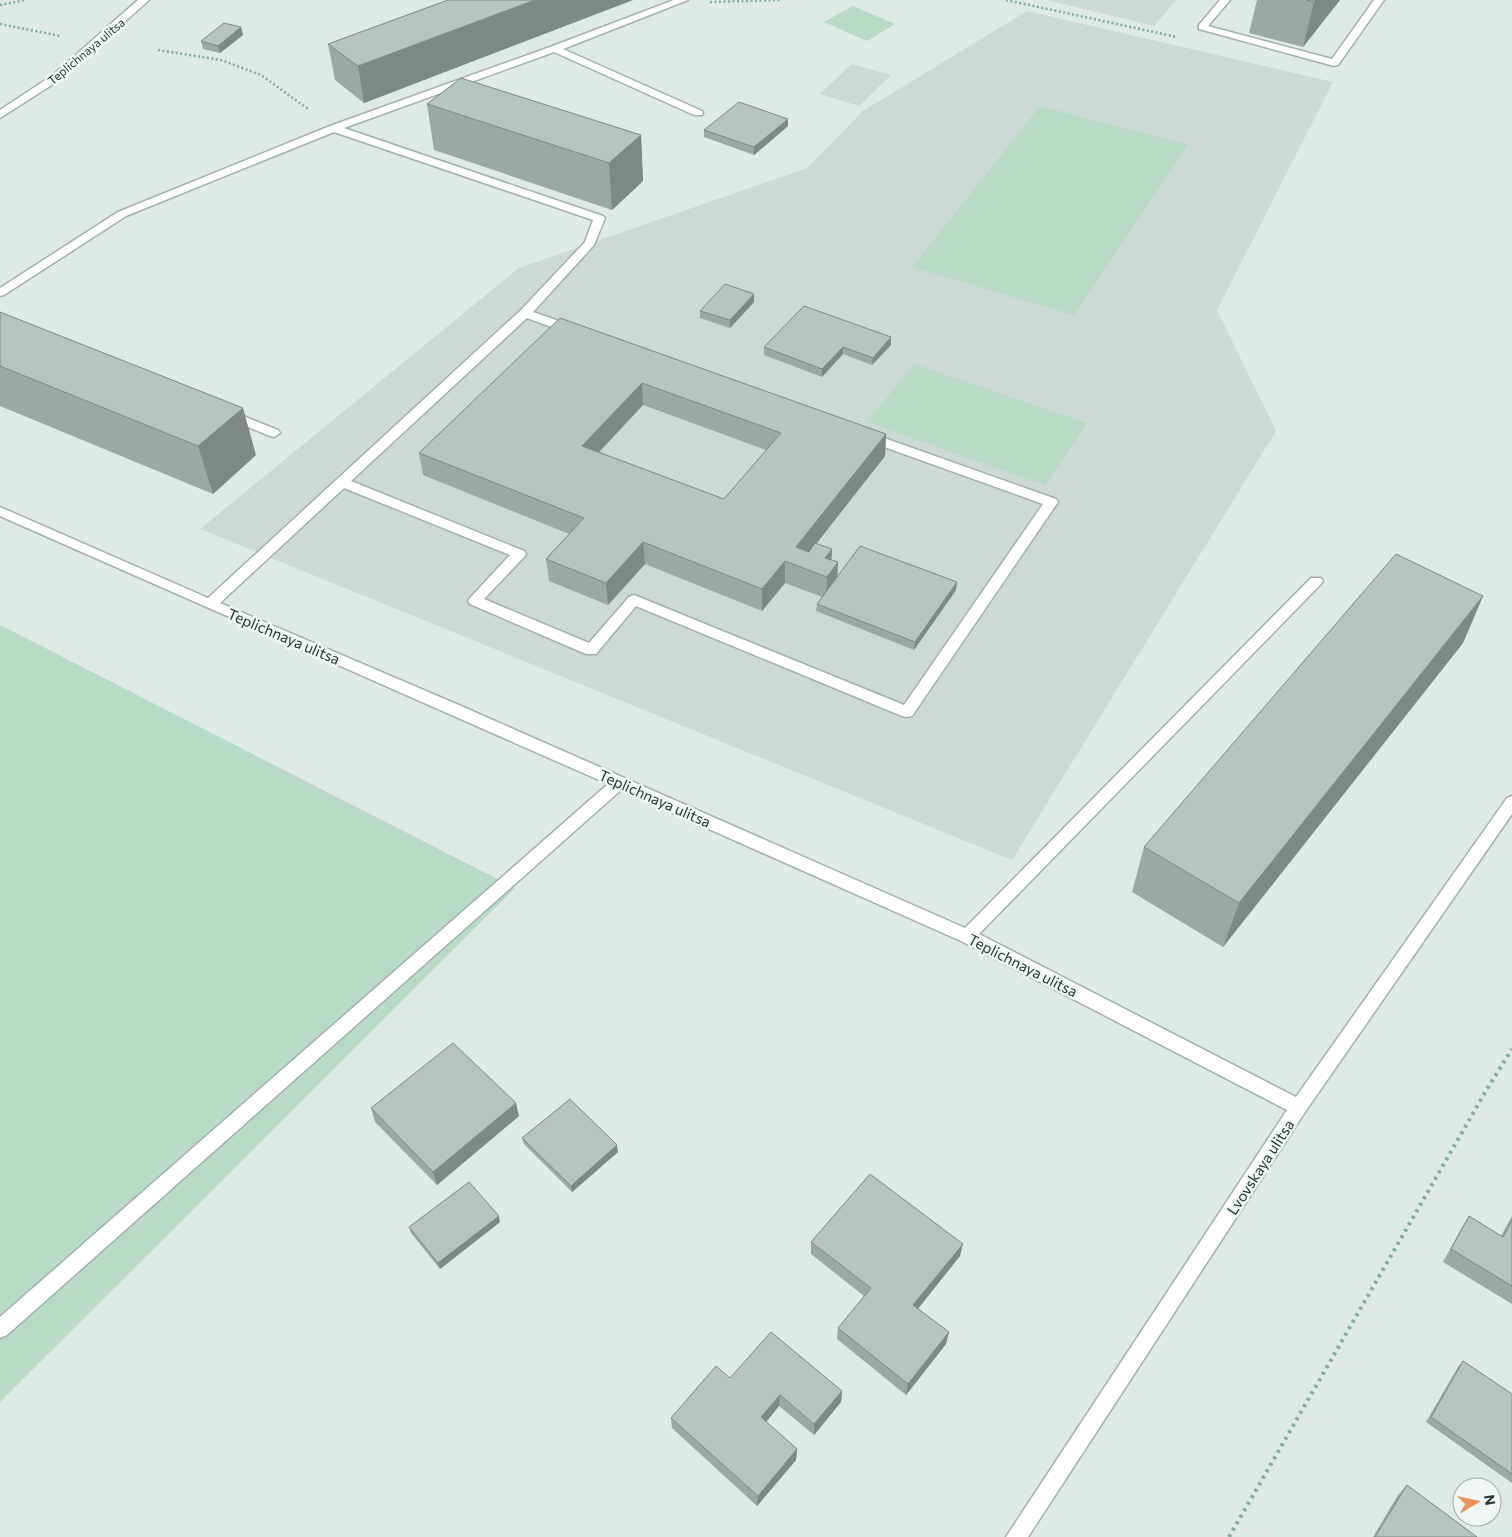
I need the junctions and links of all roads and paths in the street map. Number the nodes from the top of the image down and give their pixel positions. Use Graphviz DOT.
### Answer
graph roads {
  1 [pos="25,0"];
  2 [pos="144,0"];
  3 [pos="782,0"];
  4 [pos="1006,0"];
  5 [pos="1225,0"];
  6 [pos="1379,0"];
  7 [pos="680,1"];
  8 [pos="0,5"];
  9 [pos="0,24"];
  10 [pos="1202,28"];
  11 [pos="61,36"];
  12 [pos="158,50"];
  13 [pos="554,50"];
  14 [pos="698,113"];
  15 [pos="0,115"];
  16 [pos="334,128"];
  17 [pos="0,293"];
  18 [pos="525,313"];
  19 [pos="580,333"];
  20 [pos="219,411"];
  21 [pos="274,433"];
  22 [pos="857,433"];
  23 [pos="342,482"];
  24 [pos="0,511"];
  25 [pos="1316,582"];
  26 [pos="210,604"];
  27 [pos="620,782"];
  28 [pos="1512,802"];
  29 [pos="967,936"];
  30 [pos="1512,1049"];
  31 [pos="1299,1107"];
  32 [pos="0,1329"];
  33 [pos="1016,1537"];
  34 [pos="1229,1537"];
  1 -- 8 [label="path"];
  2 -- 15 [label="street, Teplichnaya ulitsa"];
  3 -- 7 [label="path"];
  4 -- 10 [label="path"];
  5 -- 10 [label="street"];
  6 -- 10 [label="street"];
  7 -- 13 [label="street"];
  9 -- 11 [label="path"];
  12 -- 16 [label="path"];
  13 -- 14 [label="street"];
  13 -- 16 [label="street"];
  16 -- 17 [label="street"];
  16 -- 18 [label="street"];
  18 -- 19 [label="street"];
  18 -- 23 [label="street"];
  20 -- 21 [label="street"];
  22 -- 23 [label="street"];
  23 -- 26 [label="street"];
  24 -- 26 [label="street, Teplichnaya ulitsa"];
  25 -- 29 [label="street"];
  26 -- 27 [label="street, Teplichnaya ulitsa"];
  27 -- 29 [label="street, Teplichnaya ulitsa"];
  27 -- 32 [label="street"];
  28 -- 31 [label="street, Lvovskaya ulitsa"];
  29 -- 31 [label="street, Teplichnaya ulitsa"];
  30 -- 34 [label="path"];
  31 -- 33 [label="street, Lvovskaya ulitsa"];
}
